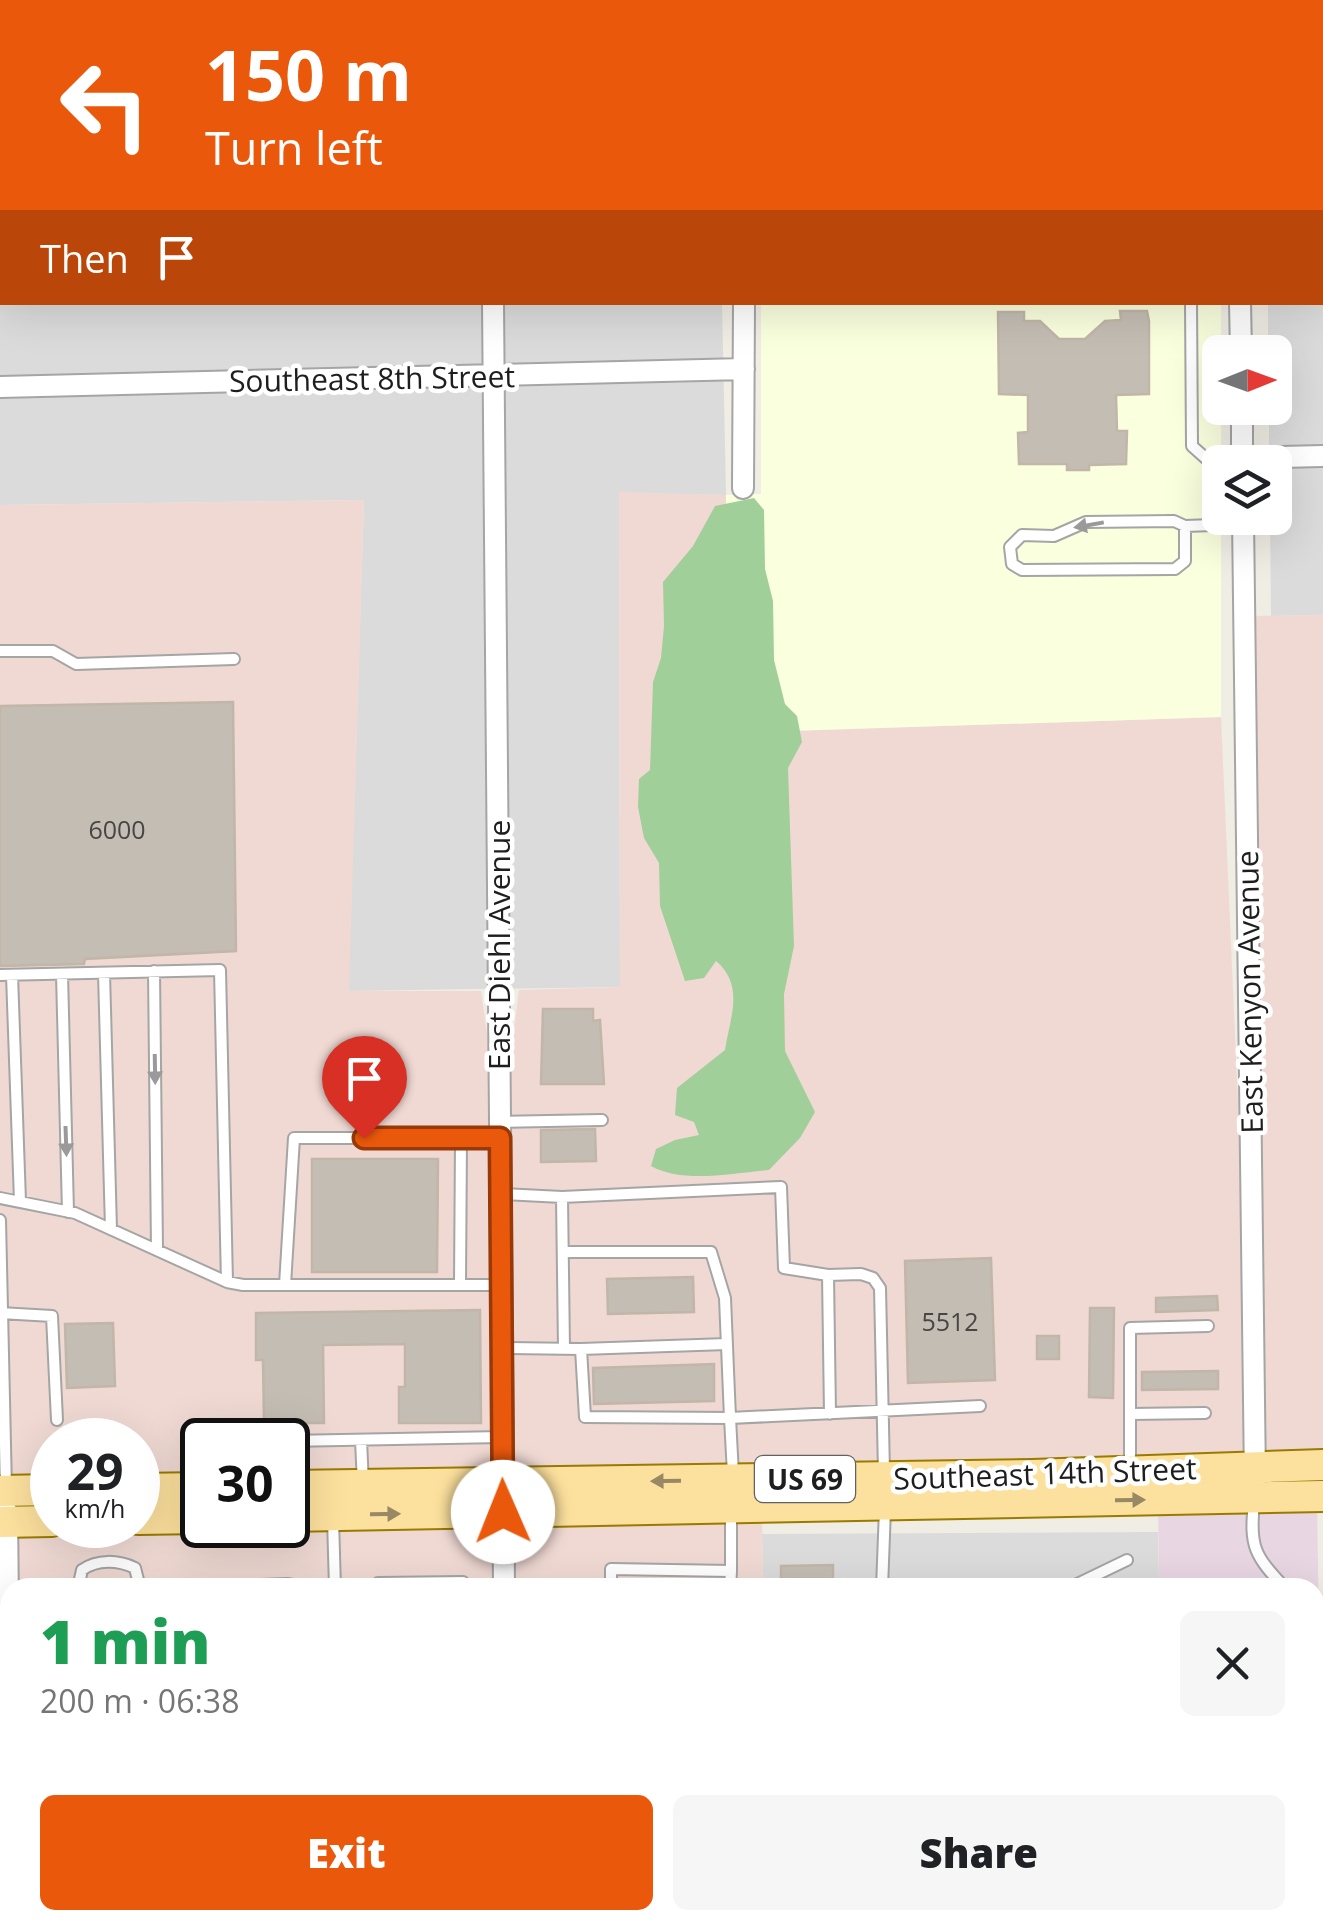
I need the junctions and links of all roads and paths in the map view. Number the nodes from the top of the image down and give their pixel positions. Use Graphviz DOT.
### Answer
graph roads {
  1 [pos="493,305"];
  2 [pos="744,305"];
  3 [pos="1191,305"];
  4 [pos="1240,305"];
  5 [pos="1241,335"];
  6 [pos="744,370"];
  7 [pos="494,375"];
  8 [pos="0,387"];
  9 [pos="1202,455"];
  10 [pos="1323,456"];
  11 [pos="1292,458"];
  12 [pos="743,488"];
  13 [pos="1202,525"];
  14 [pos="1185,526"];
  15 [pos="1243,535"];
  16 [pos="0,651"];
  17 [pos="234,659"];
  18 [pos="154,972"];
  19 [pos="104,973"];
  20 [pos="62,974"];
  21 [pos="6,975"];
  22 [pos="602,1120"];
  23 [pos="500,1130"];
  24 [pos="461,1138"];
  25 [pos="500,1194"];
  26 [pos="562,1197"];
  27 [pos="0,1198"];
  28 [pos="20,1201"];
  29 [pos="68,1212"];
  30 [pos="0,1220"];
  31 [pos="112,1230"];
  32 [pos="157,1250"];
  33 [pos="563,1252"];
  34 [pos="828,1275"];
  35 [pos="227,1282"];
  36 [pos="285,1285"];
  37 [pos="460,1285"];
  38 [pos="501,1285"];
  39 [pos="1,1313"];
  40 [pos="1208,1326"];
  41 [pos="727,1344"];
  42 [pos="502,1348"];
  43 [pos="564,1349"];
  44 [pos="581,1349"];
  45 [pos="980,1406"];
  46 [pos="883,1412"];
  47 [pos="1205,1413"];
  48 [pos="830,1414"];
  49 [pos="1130,1414"];
  50 [pos="57,1418"];
  51 [pos="730,1418"];
  52 [pos="502,1437"];
  53 [pos="361,1440"];
  54 [pos="310,1441"];
  55 [pos="1323,1465"];
  56 [pos="1130,1472"];
  57 [pos="1255,1482"];
  58 [pos="364,1485"];
  59 [pos="310,1486"];
  60 [pos="3,1490"];
  61 [pos="30,1490"];
  62 [pos="884,1491"];
  63 [pos="732,1494"];
  64 [pos="1323,1496"];
  65 [pos="503,1498"];
  66 [pos="310,1516"];
  67 [pos="333,1516"];
  68 [pos="30,1521"];
  69 [pos="3,1522"];
  70 [pos="1127,1560"];
  71 [pos="731,1571"];
  72 [pos="4,1578"];
  73 [pos="80,1578"];
  74 [pos="138,1578"];
  75 [pos="335,1578"];
  76 [pos="504,1578"];
  77 [pos="611,1578"];
  78 [pos="731,1578"];
  79 [pos="882,1578"];
  80 [pos="1090,1578"];
  81 [pos="1275,1578"];
  1 -- 7 [label="street, East Diehl Avenue"];
  2 -- 6 [label="street"];
  3 -- 9 [label="lane"];
  4 -- 5 [label="street"];
  6 -- 7 [label="street, Southeast 8th Street"];
  6 -- 12 [label="street"];
  7 -- 8 [label="street, Southeast 8th Street"];
  7 -- 23 [label="street, East Diehl Avenue"];
  10 -- 11 [label="street"];
  13 -- 14 [label="lane"];
  14 -- 14 [label="lane, one-way"];
  15 -- 57 [label="street, East Kenyon Avenue"];
  16 -- 17 [label="lane"];
  18 -- 19 [label="lane"];
  18 -- 32 [label="lane, one-way"];
  18 -- 35 [label="lane"];
  19 -- 20 [label="lane"];
  19 -- 31 [label="lane"];
  20 -- 21 [label="lane"];
  20 -- 29 [label="lane, one-way"];
  21 -- 28 [label="lane"];
  22 -- 23 [label="lane"];
  23 -- 24 [label="lane"];
  23 -- 25 [label="street, East Diehl Avenue"];
  24 -- 36 [label="lane"];
  24 -- 37 [label="lane"];
  25 -- 26 [label="lane"];
  25 -- 38 [label="street, East Diehl Avenue"];
  26 -- 33 [label="lane"];
  26 -- 34 [label="lane"];
  27 -- 28 [label="lane"];
  28 -- 29 [label="lane"];
  29 -- 31 [label="lane"];
  30 -- 39 [label="lane"];
  31 -- 32 [label="lane"];
  32 -- 35 [label="lane"];
  33 -- 41 [label="lane"];
  33 -- 43 [label="lane"];
  34 -- 46 [label="lane"];
  34 -- 48 [label="lane"];
  35 -- 36 [label="lane"];
  36 -- 37 [label="lane"];
  37 -- 38 [label="lane"];
  38 -- 42 [label="street, East Diehl Avenue"];
  39 -- 50 [label="lane"];
  39 -- 60 [label="lane"];
  40 -- 49 [label="lane"];
  41 -- 44 [label="lane"];
  41 -- 51 [label="lane"];
  42 -- 43 [label="lane"];
  42 -- 52 [label="street, East Diehl Avenue"];
  43 -- 44 [label="lane"];
  44 -- 51 [label="lane"];
  45 -- 46 [label="lane"];
  46 -- 48 [label="lane"];
  46 -- 62 [label="lane"];
  47 -- 49 [label="lane"];
  48 -- 51 [label="lane"];
  49 -- 56 [label="lane"];
  51 -- 63 [label="lane"];
  52 -- 53 [label="lane"];
  52 -- 65 [label="street, East Diehl Avenue"];
  53 -- 54 [label="lane"];
  53 -- 58 [label="lane"];
  55 -- 57 [label="main road, Southeast 14th Street / US 69"];
  56 -- 57 [label="main road, Southeast 14th Street / US 69"];
  56 -- 62 [label="main road, Southeast 14th Street / US 69"];
  62 -- 57 [label="main road, Southeast 14th Street / US 69, one-way"];
  57 -- 64 [label="main road, Southeast 14th Street / US 69"];
  57 -- 81 [label="lane"];
  58 -- 59 [label="main road, Southeast 14th Street / US 69"];
  58 -- 65 [label="main road, Southeast 14th Street / US 69"];
  60 -- 61 [label="main road"];
  60 -- 69 [label="street"];
  62 -- 63 [label="main road, Southeast 14th Street / US 69"];
  62 -- 79 [label="lane"];
  63 -- 65 [label="main road, Southeast 14th Street / US 69"];
  63 -- 71 [label="lane"];
  67 -- 65 [label="main road, Southeast 14th Street / US 69, one-way"];
  65 -- 76 [label="street, East Diehl Avenue"];
  66 -- 67 [label="main road, Southeast 14th Street / US 69"];
  67 -- 75 [label="lane"];
  68 -- 69 [label="main road"];
  69 -- 72 [label="street"];
  70 -- 80 [label="lane"];
  71 -- 77 [label="lane"];
  71 -- 78 [label="lane"];
  73 -- 74 [label="lane"];
}
